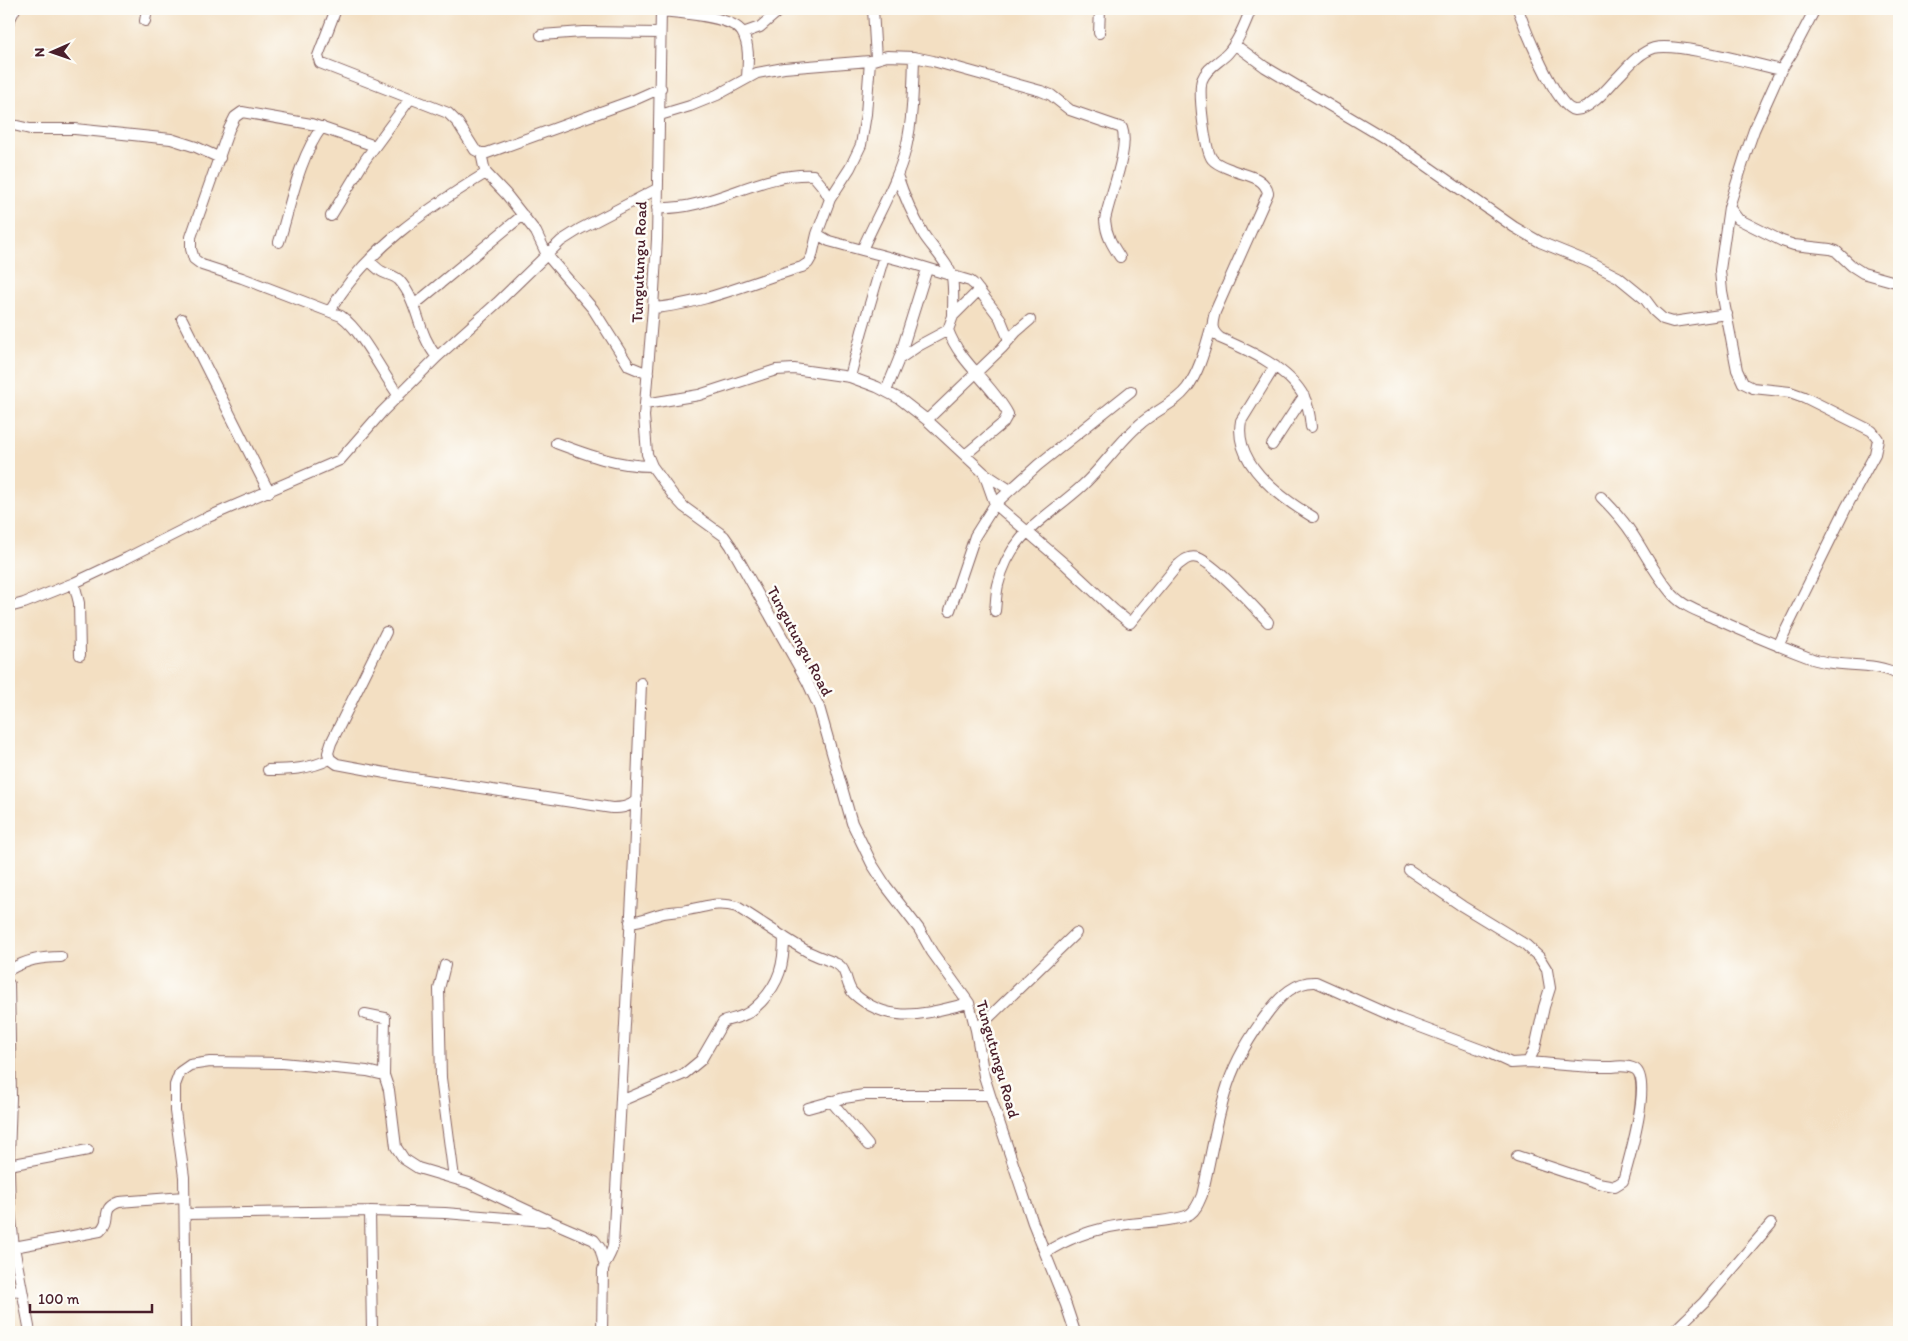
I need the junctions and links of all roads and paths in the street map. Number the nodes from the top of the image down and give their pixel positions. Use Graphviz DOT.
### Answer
graph roads {
  1 [pos="15,9"];
  2 [pos="147,9"];
  3 [pos="336,9"];
  4 [pos="781,9"];
  5 [pos="872,9"];
  6 [pos="1100,9"];
  7 [pos="1251,9"];
  8 [pos="1518,9"];
  9 [pos="1815,9"];
  10 [pos="661,10"];
  11 [pos="9,21"];
  12 [pos="145,21"];
  13 [pos="742,33"];
  14 [pos="1099,33"];
  15 [pos="660,34"];
  16 [pos="541,35"];
  17 [pos="1234,44"];
  18 [pos="914,57"];
  19 [pos="873,60"];
  20 [pos="1781,70"];
  21 [pos="748,77"];
  22 [pos="661,88"];
  23 [pos="410,99"];
  24 [pos="660,115"];
  25 [pos="9,124"];
  26 [pos="322,127"];
  27 [pos="374,146"];
  28 [pos="481,153"];
  29 [pos="220,158"];
  30 [pos="486,173"];
  31 [pos="897,175"];
  32 [pos="657,189"];
  33 [pos="830,199"];
  34 [pos="1729,207"];
  35 [pos="657,208"];
  36 [pos="523,215"];
  37 [pos="331,216"];
  38 [pos="817,234"];
  39 [pos="278,242"];
  40 [pos="862,250"];
  41 [pos="547,255"];
  42 [pos="884,256"];
  43 [pos="1120,257"];
  44 [pos="369,261"];
  45 [pos="927,269"];
  46 [pos="952,277"];
  47 [pos="1899,283"];
  48 [pos="979,290"];
  49 [pos="414,305"];
  50 [pos="654,308"];
  51 [pos="330,311"];
  52 [pos="1727,314"];
  53 [pos="953,316"];
  54 [pos="182,319"];
  55 [pos="1030,320"];
  56 [pos="1211,328"];
  57 [pos="948,330"];
  58 [pos="1009,340"];
  59 [pos="437,357"];
  60 [pos="899,359"];
  61 [pos="1275,366"];
  62 [pos="976,373"];
  63 [pos="648,374"];
  64 [pos="850,377"];
  65 [pos="886,391"];
  66 [pos="1131,391"];
  67 [pos="399,396"];
  68 [pos="1304,396"];
  69 [pos="645,404"];
  70 [pos="927,420"];
  71 [pos="1311,427"];
  72 [pos="556,442"];
  73 [pos="1272,445"];
  74 [pos="965,454"];
  75 [pos="652,466"];
  76 [pos="984,472"];
  77 [pos="1010,490"];
  78 [pos="269,492"];
  79 [pos="1601,497"];
  80 [pos="995,504"];
  81 [pos="1314,517"];
  82 [pos="1027,531"];
  83 [pos="74,583"];
  84 [pos="9,607"];
  85 [pos="950,610"];
  86 [pos="996,611"];
  87 [pos="1268,622"];
  88 [pos="386,632"];
  89 [pos="1778,646"];
  90 [pos="80,655"];
  91 [pos="1899,675"];
  92 [pos="641,683"];
  93 [pos="330,759"];
  94 [pos="268,770"];
  95 [pos="637,800"];
  96 [pos="1408,870"];
  97 [pos="630,922"];
  98 [pos="1076,933"];
  99 [pos="784,937"];
  100 [pos="61,957"];
  101 [pos="445,965"];
  102 [pos="9,970"];
  103 [pos="9,984"];
  104 [pos="969,1004"];
  105 [pos="365,1014"];
  106 [pos="976,1030"];
  107 [pos="1528,1062"];
  108 [pos="384,1075"];
  109 [pos="990,1095"];
  110 [pos="10,1097"];
  111 [pos="621,1101"];
  112 [pos="831,1101"];
  113 [pos="808,1108"];
  114 [pos="868,1144"];
  115 [pos="88,1150"];
  116 [pos="1517,1156"];
  117 [pos="9,1157"];
  118 [pos="9,1165"];
  119 [pos="9,1171"];
  120 [pos="454,1178"];
  121 [pos="184,1197"];
  122 [pos="370,1211"];
  123 [pos="185,1214"];
  124 [pos="550,1221"];
  125 [pos="1771,1224"];
  126 [pos="14,1247"];
  127 [pos="1046,1253"];
  128 [pos="604,1263"];
  129 [pos="22,1290"];
  130 [pos="9,1291"];
  131 [pos="30,1332"];
  132 [pos="186,1332"];
  133 [pos="372,1332"];
  134 [pos="602,1332"];
  135 [pos="1075,1332"];
  136 [pos="1673,1332"];
  1 -- 11 [label="street"];
  2 -- 12 [label="street"];
  3 -- 23 [label="street"];
  4 -- 13 [label="street"];
  5 -- 19 [label="street"];
  6 -- 14 [label="street"];
  7 -- 17 [label="street"];
  8 -- 20 [label="street"];
  9 -- 20 [label="street"];
  10 -- 13 [label="street"];
  10 -- 15 [label="street, Tungutungu Road"];
  13 -- 21 [label="street"];
  15 -- 16 [label="street"];
  15 -- 22 [label="street, Tungutungu Road"];
  17 -- 52 [label="street"];
  17 -- 56 [label="street"];
  18 -- 19 [label="street"];
  18 -- 31 [label="street"];
  18 -- 43 [label="street"];
  19 -- 21 [label="street"];
  19 -- 33 [label="street"];
  20 -- 34 [label="street"];
  21 -- 24 [label="street"];
  22 -- 24 [label="street, Tungutungu Road"];
  22 -- 28 [label="street"];
  23 -- 27 [label="street"];
  23 -- 28 [label="street"];
  24 -- 32 [label="street, Tungutungu Road"];
  25 -- 29 [label="street"];
  26 -- 27 [label="street"];
  26 -- 29 [label="street"];
  26 -- 39 [label="street"];
  27 -- 37 [label="street"];
  28 -- 30 [label="street"];
  29 -- 51 [label="street"];
  30 -- 36 [label="street"];
  30 -- 44 [label="street"];
  31 -- 40 [label="street"];
  31 -- 46 [label="street"];
  32 -- 35 [label="street, Tungutungu Road"];
  32 -- 41 [label="street"];
  33 -- 35 [label="street"];
  33 -- 38 [label="street"];
  34 -- 47 [label="street"];
  34 -- 52 [label="street"];
  35 -- 50 [label="street, Tungutungu Road"];
  36 -- 41 [label="street"];
  36 -- 49 [label="street"];
  38 -- 40 [label="street"];
  38 -- 50 [label="street"];
  40 -- 42 [label="street"];
  41 -- 59 [label="street"];
  41 -- 63 [label="street"];
  42 -- 45 [label="street"];
  42 -- 64 [label="street"];
  44 -- 49 [label="street"];
  44 -- 51 [label="street"];
  45 -- 46 [label="street"];
  45 -- 60 [label="street"];
  46 -- 48 [label="street"];
  46 -- 53 [label="street"];
  48 -- 53 [label="street"];
  48 -- 58 [label="street"];
  49 -- 59 [label="street"];
  50 -- 63 [label="street, Tungutungu Road"];
  51 -- 67 [label="street"];
  52 -- 89 [label="street"];
  53 -- 57 [label="street"];
  54 -- 78 [label="street"];
  55 -- 58 [label="street"];
  56 -- 61 [label="street"];
  56 -- 82 [label="street"];
  57 -- 60 [label="street"];
  57 -- 62 [label="street"];
  58 -- 62 [label="street"];
  59 -- 67 [label="street"];
  60 -- 65 [label="street"];
  61 -- 68 [label="street"];
  61 -- 81 [label="street"];
  62 -- 70 [label="street"];
  62 -- 74 [label="street"];
  63 -- 69 [label="street, Tungutungu Road"];
  64 -- 65 [label="street"];
  64 -- 69 [label="street"];
  65 -- 70 [label="street"];
  66 -- 77 [label="street"];
  67 -- 78 [label="street"];
  68 -- 71 [label="street"];
  68 -- 73 [label="street"];
  69 -- 75 [label="street, Tungutungu Road"];
  70 -- 74 [label="street"];
  72 -- 75 [label="street"];
  74 -- 76 [label="street"];
  75 -- 104 [label="street, Tungutungu Road"];
  76 -- 77 [label="street"];
  76 -- 80 [label="street"];
  77 -- 80 [label="street"];
  78 -- 83 [label="street"];
  79 -- 89 [label="street"];
  80 -- 82 [label="street"];
  80 -- 85 [label="street"];
  82 -- 86 [label="street"];
  82 -- 87 [label="street"];
  83 -- 84 [label="street"];
  83 -- 90 [label="street"];
  88 -- 93 [label="street"];
  89 -- 91 [label="street"];
  92 -- 95 [label="street"];
  93 -- 94 [label="street"];
  93 -- 95 [label="street"];
  95 -- 97 [label="street"];
  96 -- 107 [label="street"];
  97 -- 99 [label="street"];
  97 -- 111 [label="street"];
  98 -- 106 [label="street"];
  99 -- 104 [label="street"];
  99 -- 111 [label="street"];
  100 -- 102 [label="street"];
  101 -- 120 [label="street"];
  103 -- 110 [label="street"];
  104 -- 106 [label="street, Tungutungu Road"];
  105 -- 108 [label="street"];
  106 -- 109 [label="street, Tungutungu Road"];
  107 -- 116 [label="street"];
  107 -- 127 [label="street"];
  108 -- 120 [label="street"];
  108 -- 121 [label="street"];
  109 -- 112 [label="street"];
  109 -- 127 [label="street, Tungutungu Road"];
  110 -- 117 [label="street"];
  111 -- 128 [label="street"];
  112 -- 113 [label="street"];
  112 -- 114 [label="street"];
  115 -- 118 [label="street"];
  119 -- 126 [label="street"];
  120 -- 124 [label="street"];
  121 -- 123 [label="street"];
  121 -- 126 [label="street"];
  122 -- 123 [label="street"];
  122 -- 124 [label="street"];
  122 -- 133 [label="street"];
  123 -- 132 [label="street"];
  124 -- 128 [label="street"];
  125 -- 136 [label="street"];
  126 -- 129 [label="street"];
  127 -- 135 [label="street, Tungutungu Road"];
  128 -- 134 [label="street"];
  129 -- 130 [label="street"];
  129 -- 131 [label="street"];
}
